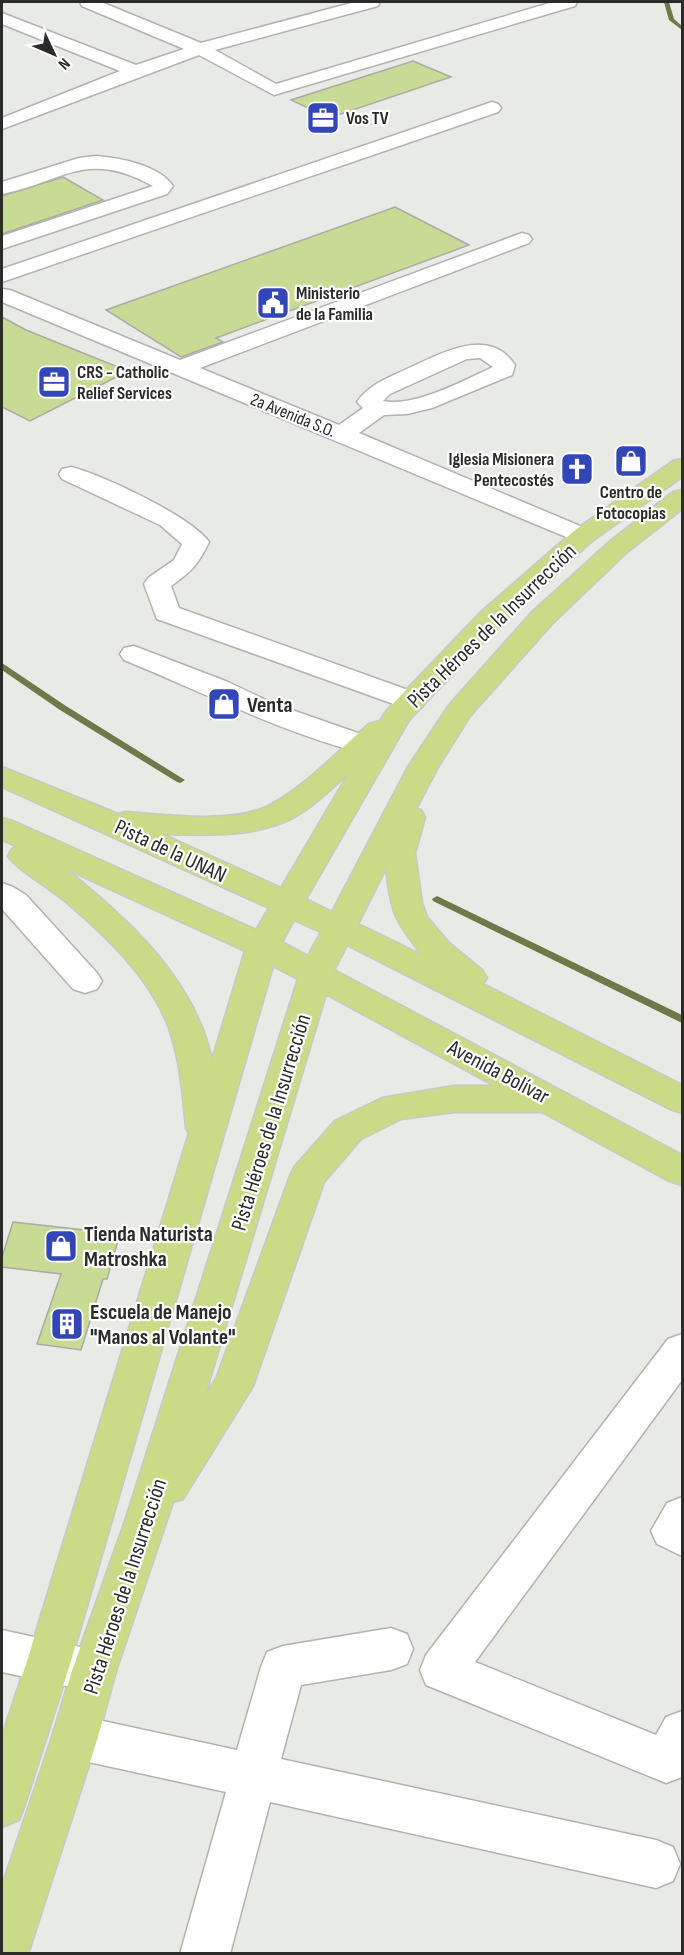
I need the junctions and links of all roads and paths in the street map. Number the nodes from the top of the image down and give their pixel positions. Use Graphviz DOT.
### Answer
graph roads {
  1 [pos="88,2"];
  2 [pos="372,2"];
  3 [pos="569,2"];
  4 [pos="136,4"];
  5 [pos="109,10"];
  6 [pos="2,18"];
  7 [pos="200,49"];
  8 [pos="136,70"];
  9 [pos="11,105"];
  10 [pos="492,108"];
  11 [pos="30,113"];
  12 [pos="2,124"];
  13 [pos="2,188"];
  14 [pos="522,239"];
  15 [pos="2,243"];
  16 [pos="2,276"];
  17 [pos="2,295"];
  18 [pos="177,369"];
  19 [pos="379,408"];
  20 [pos="340,434"];
  21 [pos="682,466"];
  22 [pos="71,474"];
  23 [pos="682,497"];
  24 [pos="583,536"];
  25 [pos="134,654"];
  26 [pos="404,708"];
  27 [pos="362,744"];
  28 [pos="423,767"];
  29 [pos="2,776"];
  30 [pos="110,821"];
  31 [pos="2,828"];
  32 [pos="2,843"];
  33 [pos="6,903"];
  34 [pos="287,904"];
  35 [pos="338,927"];
  36 [pos="263,946"];
  37 [pos="316,973"];
  38 [pos="85,981"];
  39 [pos="508,1010"];
  40 [pos="551,1099"];
  41 [pos="682,1100"];
  42 [pos="206,1139"];
  43 [pos="682,1170"];
  44 [pos="682,1350"];
  45 [pos="682,1516"];
  46 [pos="146,1521"];
  47 [pos="682,1537"];
  48 [pos="391,1649"];
  49 [pos="2,1651"];
  50 [pos="49,1661"];
  51 [pos="94,1671"];
  52 [pos="682,1732"];
  53 [pos="75,1737"];
  54 [pos="255,1776"];
  55 [pos="2,1804"];
  56 [pos="656,1864"];
  57 [pos="3,1953"];
  58 [pos="205,1953"];
  1 -- 5 [label="street"];
  2 -- 7 [label="street"];
  3 -- 7 [label="street"];
  4 -- 5 [label="street"];
  5 -- 7 [label="street"];
  6 -- 8 [label="street"];
  7 -- 8 [label="street"];
  8 -- 11 [label="street"];
  9 -- 11 [label="street"];
  10 -- 16 [label="street"];
  11 -- 12 [label="street"];
  13 -- 15 [label="street"];
  14 -- 18 [label="street"];
  17 -- 18 [label="street, 2a Avenida S.O."];
  18 -- 20 [label="street, 2a Avenida S.O."];
  19 -- 19 [label="street"];
  19 -- 20 [label="street"];
  20 -- 24 [label="street, 2a Avenida S.O."];
  21 -- 24 [label="main road, Pista Héroes de la Insurrección"];
  22 -- 26 [label="street"];
  23 -- 28 [label="main road, Pista Héroes de la Insurrección"];
  24 -- 26 [label="main road, Pista Héroes de la Insurrección"];
  25 -- 27 [label="street"];
  26 -- 27 [label="main road"];
  26 -- 34 [label="main road, Pista Héroes de la Insurrección"];
  27 -- 30 [label="main road"];
  28 -- 35 [label="main road, Pista Héroes de la Insurrección"];
  28 -- 39 [label="main road"];
  29 -- 30 [label="main road, Pista de la UNAN"];
  30 -- 34 [label="main road, Pista de la UNAN"];
  31 -- 36 [label="main road"];
  32 -- 42 [label="main road"];
  33 -- 38 [label="street"];
  34 -- 35 [label="main road, Pista de la UNAN"];
  34 -- 36 [label="main road, Pista Héroes de la Insurrección"];
  35 -- 37 [label="main road, Pista Héroes de la Insurrección"];
  35 -- 39 [label="main road"];
  36 -- 37 [label="main road"];
  36 -- 42 [label="main road, Pista Héroes de la Insurrección"];
  37 -- 40 [label="main road, Avenida Bolívar"];
  37 -- 46 [label="main road, Pista Héroes de la Insurrección"];
  39 -- 41 [label="main road"];
  40 -- 43 [label="main road, Avenida Bolívar"];
  40 -- 46 [label="main road"];
  42 -- 50 [label="main road, Pista Héroes de la Insurrección"];
  44 -- 52 [label="street"];
  45 -- 47 [label="street"];
  46 -- 51 [label="main road, Pista Héroes de la Insurrección"];
  48 -- 54 [label="street"];
  49 -- 50 [label="street"];
  50 -- 51 [label="street"];
  50 -- 55 [label="main road, Pista Héroes de la Insurrección"];
  51 -- 53 [label="main road, Pista Héroes de la Insurrección"];
  53 -- 54 [label="street"];
  53 -- 57 [label="main road, Pista Héroes de la Insurrección"];
  54 -- 56 [label="street"];
  54 -- 58 [label="street"];
}
